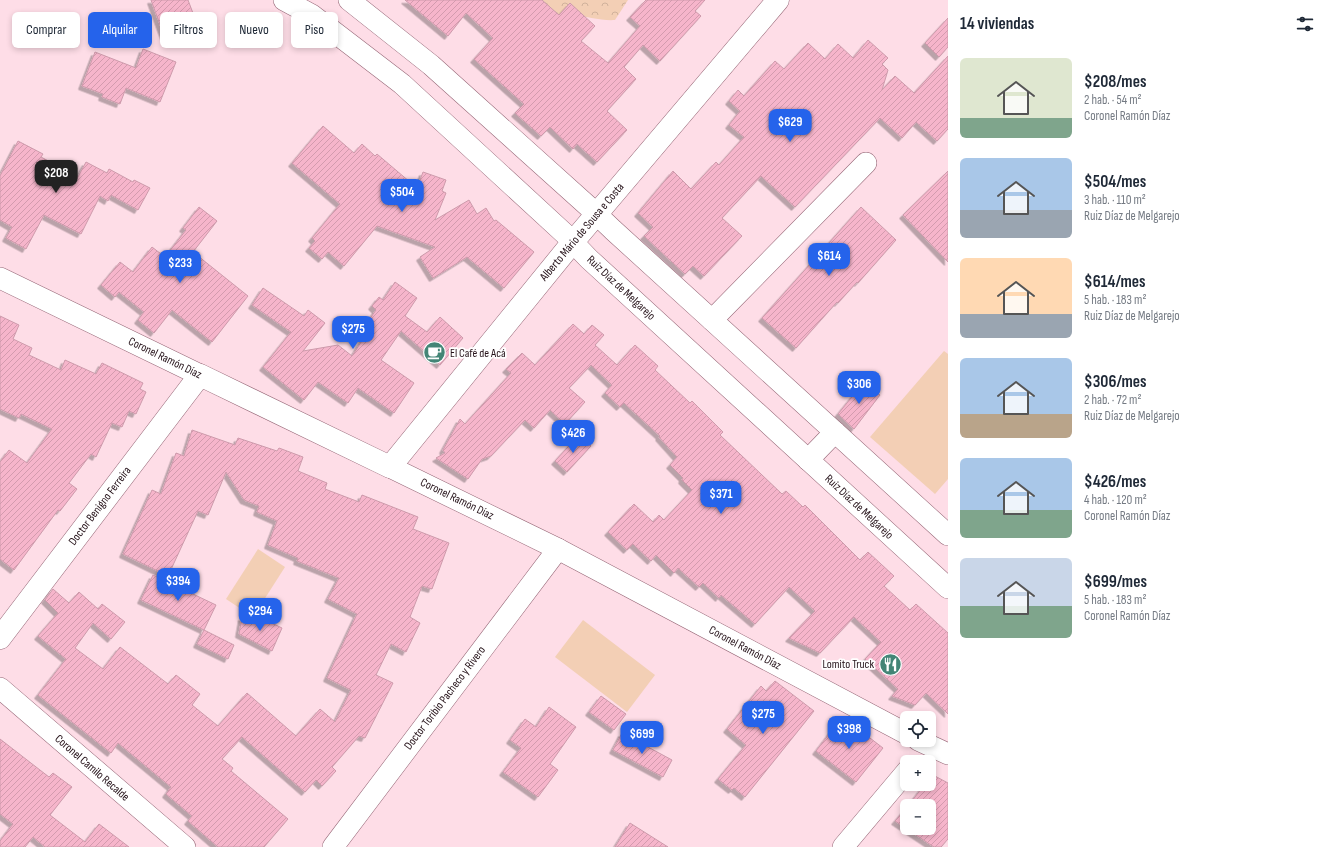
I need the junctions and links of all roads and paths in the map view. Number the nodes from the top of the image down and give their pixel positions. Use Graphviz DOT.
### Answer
graph roads {
  1 [pos="284,0"];
  2 [pos="349,0"];
  3 [pos="778,0"];
  4 [pos="373,18"];
  5 [pos="351,44"];
  6 [pos="866,163"];
  7 [pos="596,214"];
  8 [pos="572,243"];
  9 [pos="0,278"];
  10 [pos="712,320"];
  11 [pos="200,375"];
  12 [pos="835,432"];
  13 [pos="808,460"];
  14 [pos="390,466"];
  15 [pos="948,535"];
  16 [pos="558,549"];
  17 [pos="948,588"];
  18 [pos="0,638"];
  19 [pos="0,688"];
  20 [pos="900,730"];
  21 [pos="932,747"];
  22 [pos="948,754"];
  23 [pos="900,779"];
  24 [pos="185,847"];
  25 [pos="332,847"];
  26 [pos="843,847"];
  1 -- 5 [label="street, Ruiz Díaz de Melgarejo"];
  2 -- 4 [label="street"];
  3 -- 7 [label="street, Alberto Mário de Sousa e Costa"];
  4 -- 5 [label="street"];
  4 -- 7 [label="street"];
  5 -- 8 [label="street, Ruiz Díaz de Melgarejo"];
  6 -- 10 [label="street"];
  7 -- 8 [label="street, Alberto Mário de Sousa e Costa"];
  7 -- 10 [label="street"];
  8 -- 13 [label="street, Ruiz Díaz de Melgarejo"];
  8 -- 14 [label="street, Alberto Mário de Sousa e Costa"];
  9 -- 11 [label="street, Coronel Ramón Díaz"];
  10 -- 12 [label="street"];
  11 -- 14 [label="street, Coronel Ramón Díaz"];
  11 -- 18 [label="street, Doctor Benigno Ferreira"];
  12 -- 13 [label="street"];
  12 -- 15 [label="street"];
  13 -- 17 [label="street, Ruiz Díaz de Melgarejo"];
  14 -- 16 [label="street, Coronel Ramón Díaz"];
  16 -- 20 [label="street, Coronel Ramón Díaz"];
  16 -- 25 [label="street, Doctor Toribio Pacheco y Rivero"];
  19 -- 24 [label="street, Coronel Camilo Recalde"];
  21 -- 22 [label="street"];
  23 -- 26 [label="street"];
}
